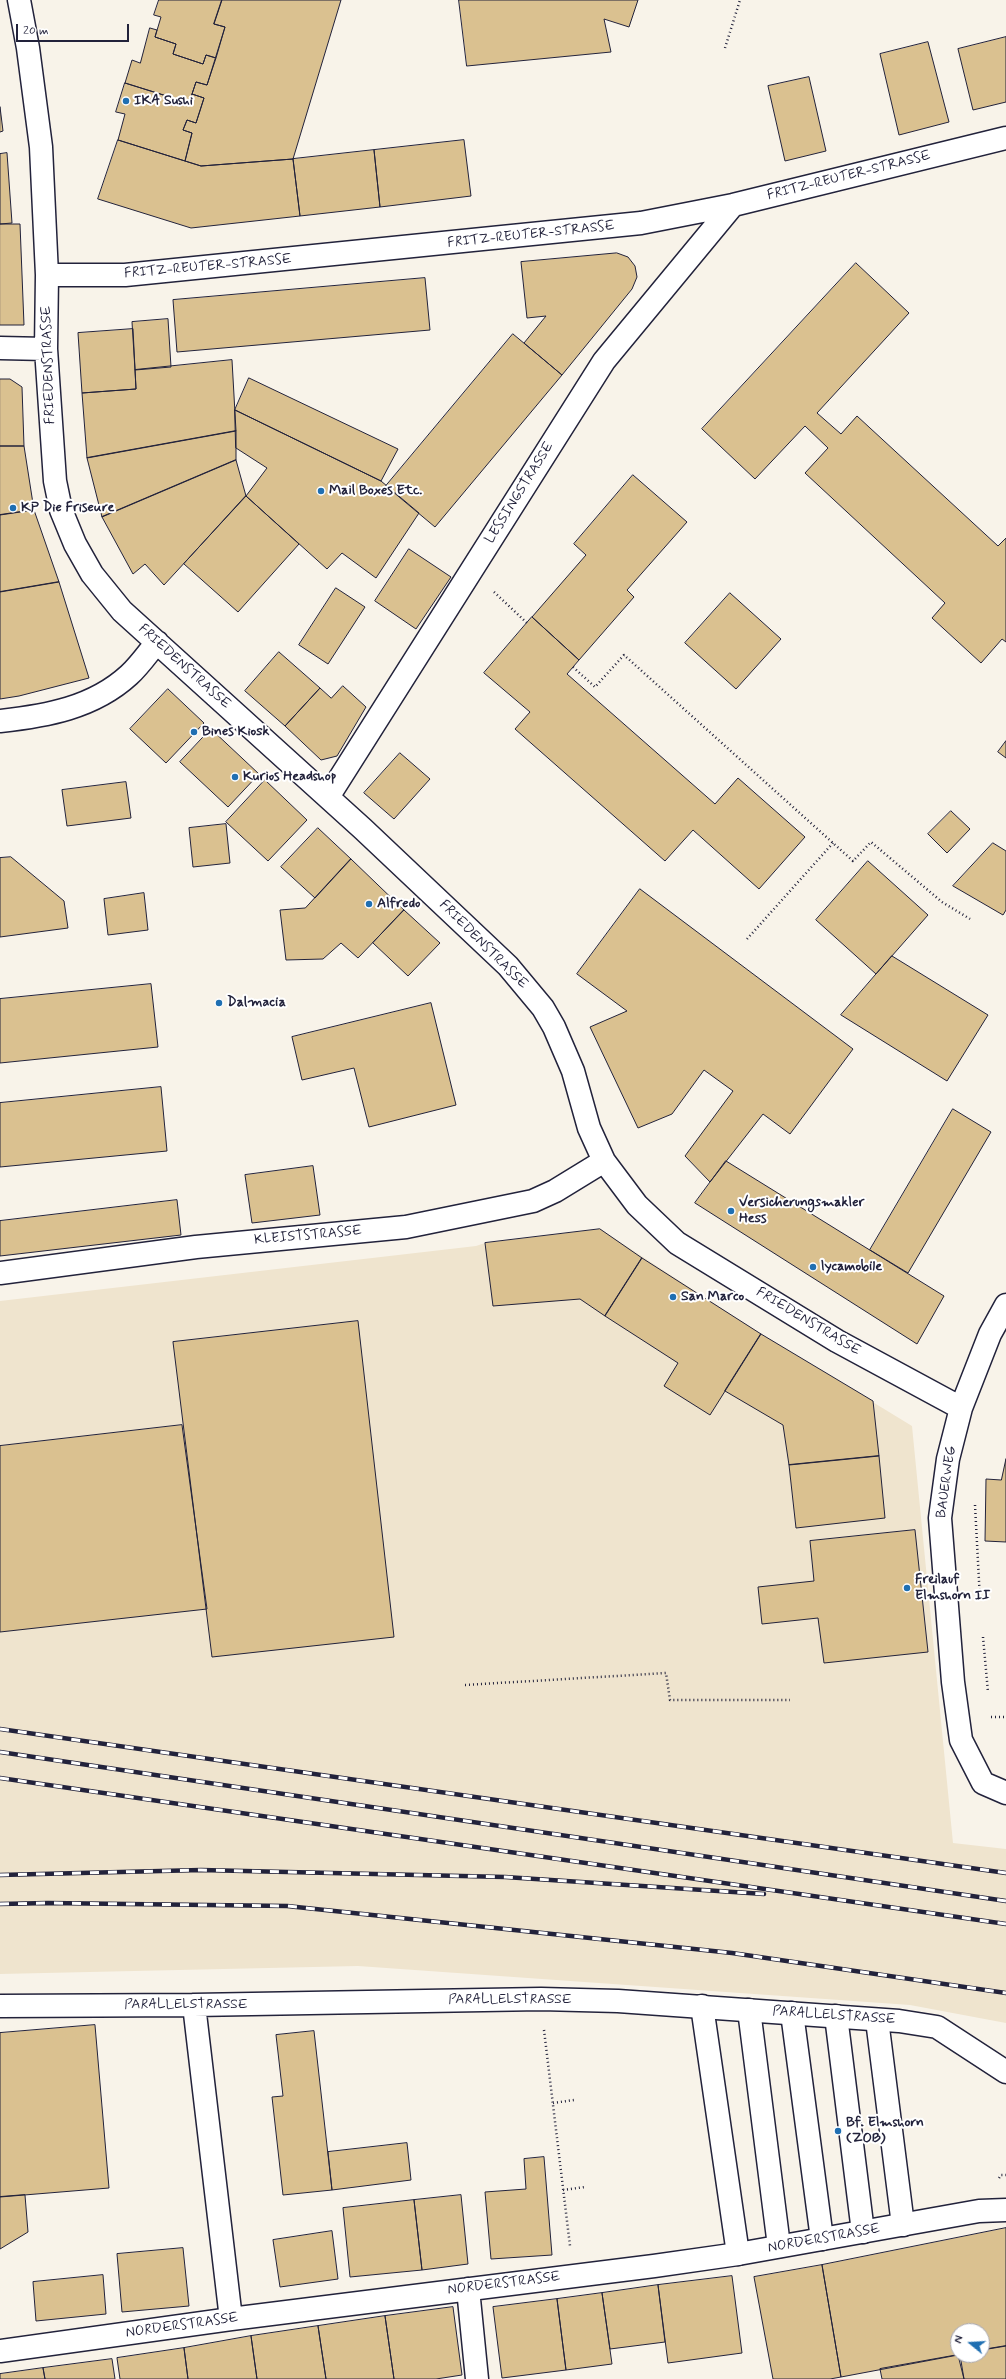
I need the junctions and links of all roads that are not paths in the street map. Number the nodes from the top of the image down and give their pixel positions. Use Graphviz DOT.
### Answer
graph roads {
  1 [pos="19,0"];
  2 [pos="1006,138"];
  3 [pos="733,205"];
  4 [pos="47,275"];
  5 [pos="0,348"];
  6 [pos="46,349"];
  7 [pos="157,642"];
  8 [pos="0,721"];
  9 [pos="328,797"];
  10 [pos="604,1161"];
  11 [pos="0,1273"];
  12 [pos="1006,1305"];
  13 [pos="961,1408"];
  14 [pos="1006,1793"];
  15 [pos="194,2005"];
  16 [pos="0,2006"];
  17 [pos="702,2006"];
  18 [pos="749,2010"];
  19 [pos="792,2013"];
  20 [pos="836,2016"];
  21 [pos="877,2020"];
  22 [pos="1006,2072"];
  23 [pos="1006,2210"];
  24 [pos="903,2225"];
  25 [pos="863,2232"];
  26 [pos="822,2239"];
  27 [pos="779,2246"];
  28 [pos="738,2254"];
  29 [pos="468,2289"];
  30 [pos="231,2319"];
  31 [pos="0,2351"];
  32 [pos="477,2379"];
  1 -- 4 [label="street, FRIEDENSTRASSE"];
  2 -- 3 [label="street, FRITZ-REUTER-STRASSE"];
  3 -- 4 [label="street, FRITZ-REUTER-STRASSE"];
  3 -- 9 [label="street, LESSINGSTRASSE"];
  4 -- 6 [label="street, FRIEDENSTRASSE"];
  5 -- 6 [label="street"];
  6 -- 7 [label="street, FRIEDENSTRASSE"];
  7 -- 8 [label="street"];
  7 -- 9 [label="street, FRIEDENSTRASSE"];
  9 -- 10 [label="street, FRIEDENSTRASSE"];
  10 -- 11 [label="street, KLEISTSTRASSE"];
  10 -- 13 [label="street, FRIEDENSTRASSE"];
  12 -- 13 [label="street, BAUERWEG"];
  13 -- 14 [label="street, BAUERWEG"];
  15 -- 16 [label="street, PARALLELSTRASSE"];
  15 -- 17 [label="street, PARALLELSTRASSE"];
  15 -- 30 [label="street"];
  17 -- 18 [label="street, PARALLELSTRASSE"];
  17 -- 28 [label="street"];
  18 -- 19 [label="street, PARALLELSTRASSE"];
  18 -- 27 [label="street"];
  19 -- 20 [label="street, PARALLELSTRASSE"];
  19 -- 26 [label="street"];
  20 -- 21 [label="street, PARALLELSTRASSE"];
  20 -- 25 [label="street"];
  21 -- 22 [label="street, PARALLELSTRASSE"];
  21 -- 24 [label="street"];
  23 -- 24 [label="street, NORDERSTRASSE"];
  24 -- 25 [label="street, NORDERSTRASSE"];
  25 -- 26 [label="street, NORDERSTRASSE"];
  26 -- 27 [label="street, NORDERSTRASSE"];
  27 -- 28 [label="street, NORDERSTRASSE"];
  28 -- 29 [label="street, NORDERSTRASSE"];
  29 -- 30 [label="street, NORDERSTRASSE"];
  29 -- 32 [label="street"];
  30 -- 31 [label="street, NORDERSTRASSE"];
}
